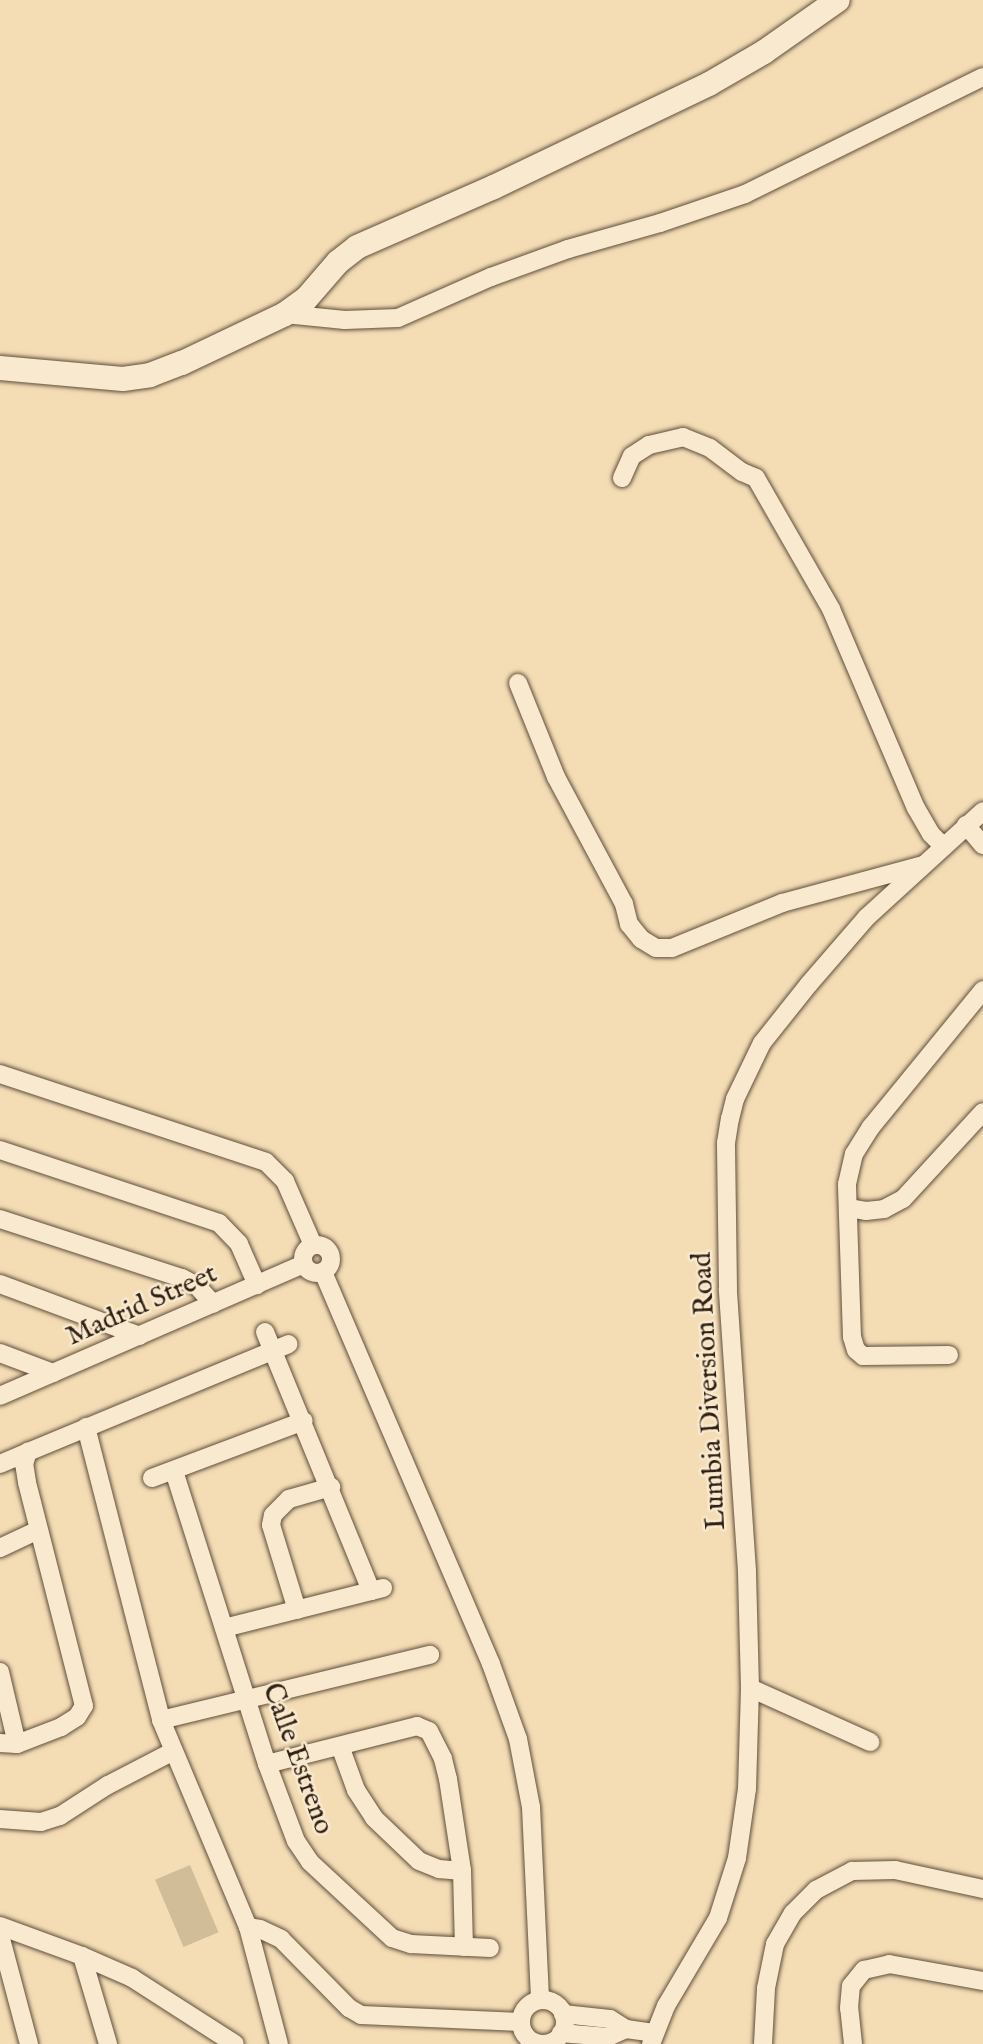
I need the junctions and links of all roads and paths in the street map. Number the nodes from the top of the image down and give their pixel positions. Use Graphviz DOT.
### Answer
graph roads {
  1 [pos="838,0"];
  2 [pos="983,76"];
  3 [pos="285,314"];
  4 [pos="0,368"];
  5 [pos="622,478"];
  6 [pos="518,683"];
  7 [pos="983,811"];
  8 [pos="967,825"];
  9 [pos="983,845"];
  10 [pos="944,847"];
  11 [pos="926,864"];
  12 [pos="983,990"];
  13 [pos="0,1074"];
  14 [pos="983,1112"];
  15 [pos="0,1150"];
  16 [pos="848,1208"];
  17 [pos="0,1219"];
  18 [pos="313,1245"];
  19 [pos="304,1264"];
  20 [pos="323,1272"];
  21 [pos="0,1284"];
  22 [pos="257,1285"];
  23 [pos="213,1304"];
  24 [pos="265,1332"];
  25 [pos="140,1336"];
  26 [pos="281,1347"];
  27 [pos="0,1353"];
  28 [pos="949,1355"];
  29 [pos="53,1373"];
  30 [pos="0,1396"];
  31 [pos="304,1421"];
  32 [pos="86,1427"];
  33 [pos="28,1452"];
  34 [pos="0,1464"];
  35 [pos="174,1471"];
  36 [pos="152,1478"];
  37 [pos="331,1487"];
  38 [pos="38,1530"];
  39 [pos="0,1548"];
  40 [pos="297,1610"];
  41 [pos="224,1628"];
  42 [pos="430,1655"];
  43 [pos="0,1672"];
  44 [pos="750,1688"];
  45 [pos="246,1699"];
  46 [pos="162,1720"];
  47 [pos="870,1742"];
  48 [pos="8,1744"];
  49 [pos="340,1746"];
  50 [pos="172,1752"];
  51 [pos="267,1764"];
  52 [pos="0,1819"];
  53 [pos="462,1871"];
  54 [pos="983,1889"];
  55 [pos="0,1926"];
  56 [pos="248,1927"];
  57 [pos="0,1935"];
  58 [pos="464,1947"];
  59 [pos="490,1948"];
  60 [pos="82,1956"];
  61 [pos="983,1981"];
  62 [pos="540,2000"];
  63 [pos="521,2022"];
  64 [pos="562,2024"];
  65 [pos="653,2039"];
  66 [pos="29,2044"];
  67 [pos="108,2044"];
  68 [pos="235,2044"];
  69 [pos="279,2044"];
  70 [pos="763,2044"];
  71 [pos="853,2044"];
  1 -- 3 [label="street"];
  2 -- 3 [label="street"];
  3 -- 4 [label="street"];
  5 -- 10 [label="street"];
  6 -- 11 [label="street"];
  7 -- 8 [label="street, Lumbia Diversion Road"];
  8 -- 9 [label="street"];
  8 -- 10 [label="street, Lumbia Diversion Road"];
  10 -- 11 [label="street, Lumbia Diversion Road"];
  11 -- 44 [label="street, Lumbia Diversion Road"];
  12 -- 16 [label="street"];
  13 -- 18 [label="street"];
  14 -- 16 [label="street"];
  15 -- 22 [label="street"];
  16 -- 28 [label="street"];
  17 -- 23 [label="street"];
  18 -- 19 [label="street"];
  18 -- 20 [label="street"];
  19 -- 20 [label="street"];
  19 -- 22 [label="street, Madrid Street"];
  20 -- 62 [label="street"];
  21 -- 25 [label="street"];
  22 -- 23 [label="street, Madrid Street"];
  23 -- 25 [label="street, Madrid Street"];
  24 -- 26 [label="street"];
  25 -- 29 [label="street, Madrid Street"];
  26 -- 31 [label="street"];
  26 -- 32 [label="street"];
  27 -- 29 [label="street"];
  29 -- 30 [label="street, Madrid Street"];
  31 -- 35 [label="street"];
  31 -- 37 [label="street"];
  32 -- 33 [label="street"];
  32 -- 46 [label="street"];
  33 -- 34 [label="street"];
  33 -- 38 [label="street"];
  35 -- 36 [label="street"];
  35 -- 41 [label="street, Calle Estreno"];
  37 -- 40 [label="street"];
  37 -- 40 [label="street"];
  38 -- 39 [label="street"];
  38 -- 48 [label="street"];
  40 -- 41 [label="street"];
  41 -- 45 [label="street, Calle Estreno"];
  42 -- 45 [label="street"];
  43 -- 48 [label="street"];
  44 -- 47 [label="street"];
  44 -- 65 [label="street, Lumbia Diversion Road"];
  45 -- 46 [label="street"];
  45 -- 51 [label="street, Calle Estreno"];
  46 -- 50 [label="street"];
  49 -- 51 [label="street"];
  49 -- 53 [label="street"];
  49 -- 53 [label="street"];
  50 -- 52 [label="street"];
  50 -- 56 [label="street"];
  51 -- 58 [label="street, Calle Estreno"];
  53 -- 58 [label="street"];
  54 -- 70 [label="street"];
  55 -- 60 [label="street"];
  56 -- 63 [label="street"];
  56 -- 69 [label="street"];
  57 -- 66 [label="street"];
  58 -- 59 [label="street, Calle Estreno"];
  60 -- 67 [label="street"];
  60 -- 68 [label="street"];
  61 -- 71 [label="street"];
  62 -- 63 [label="street"];
  62 -- 64 [label="street"];
  63 -- 64 [label="street"];
  64 -- 65 [label="street"];
}
